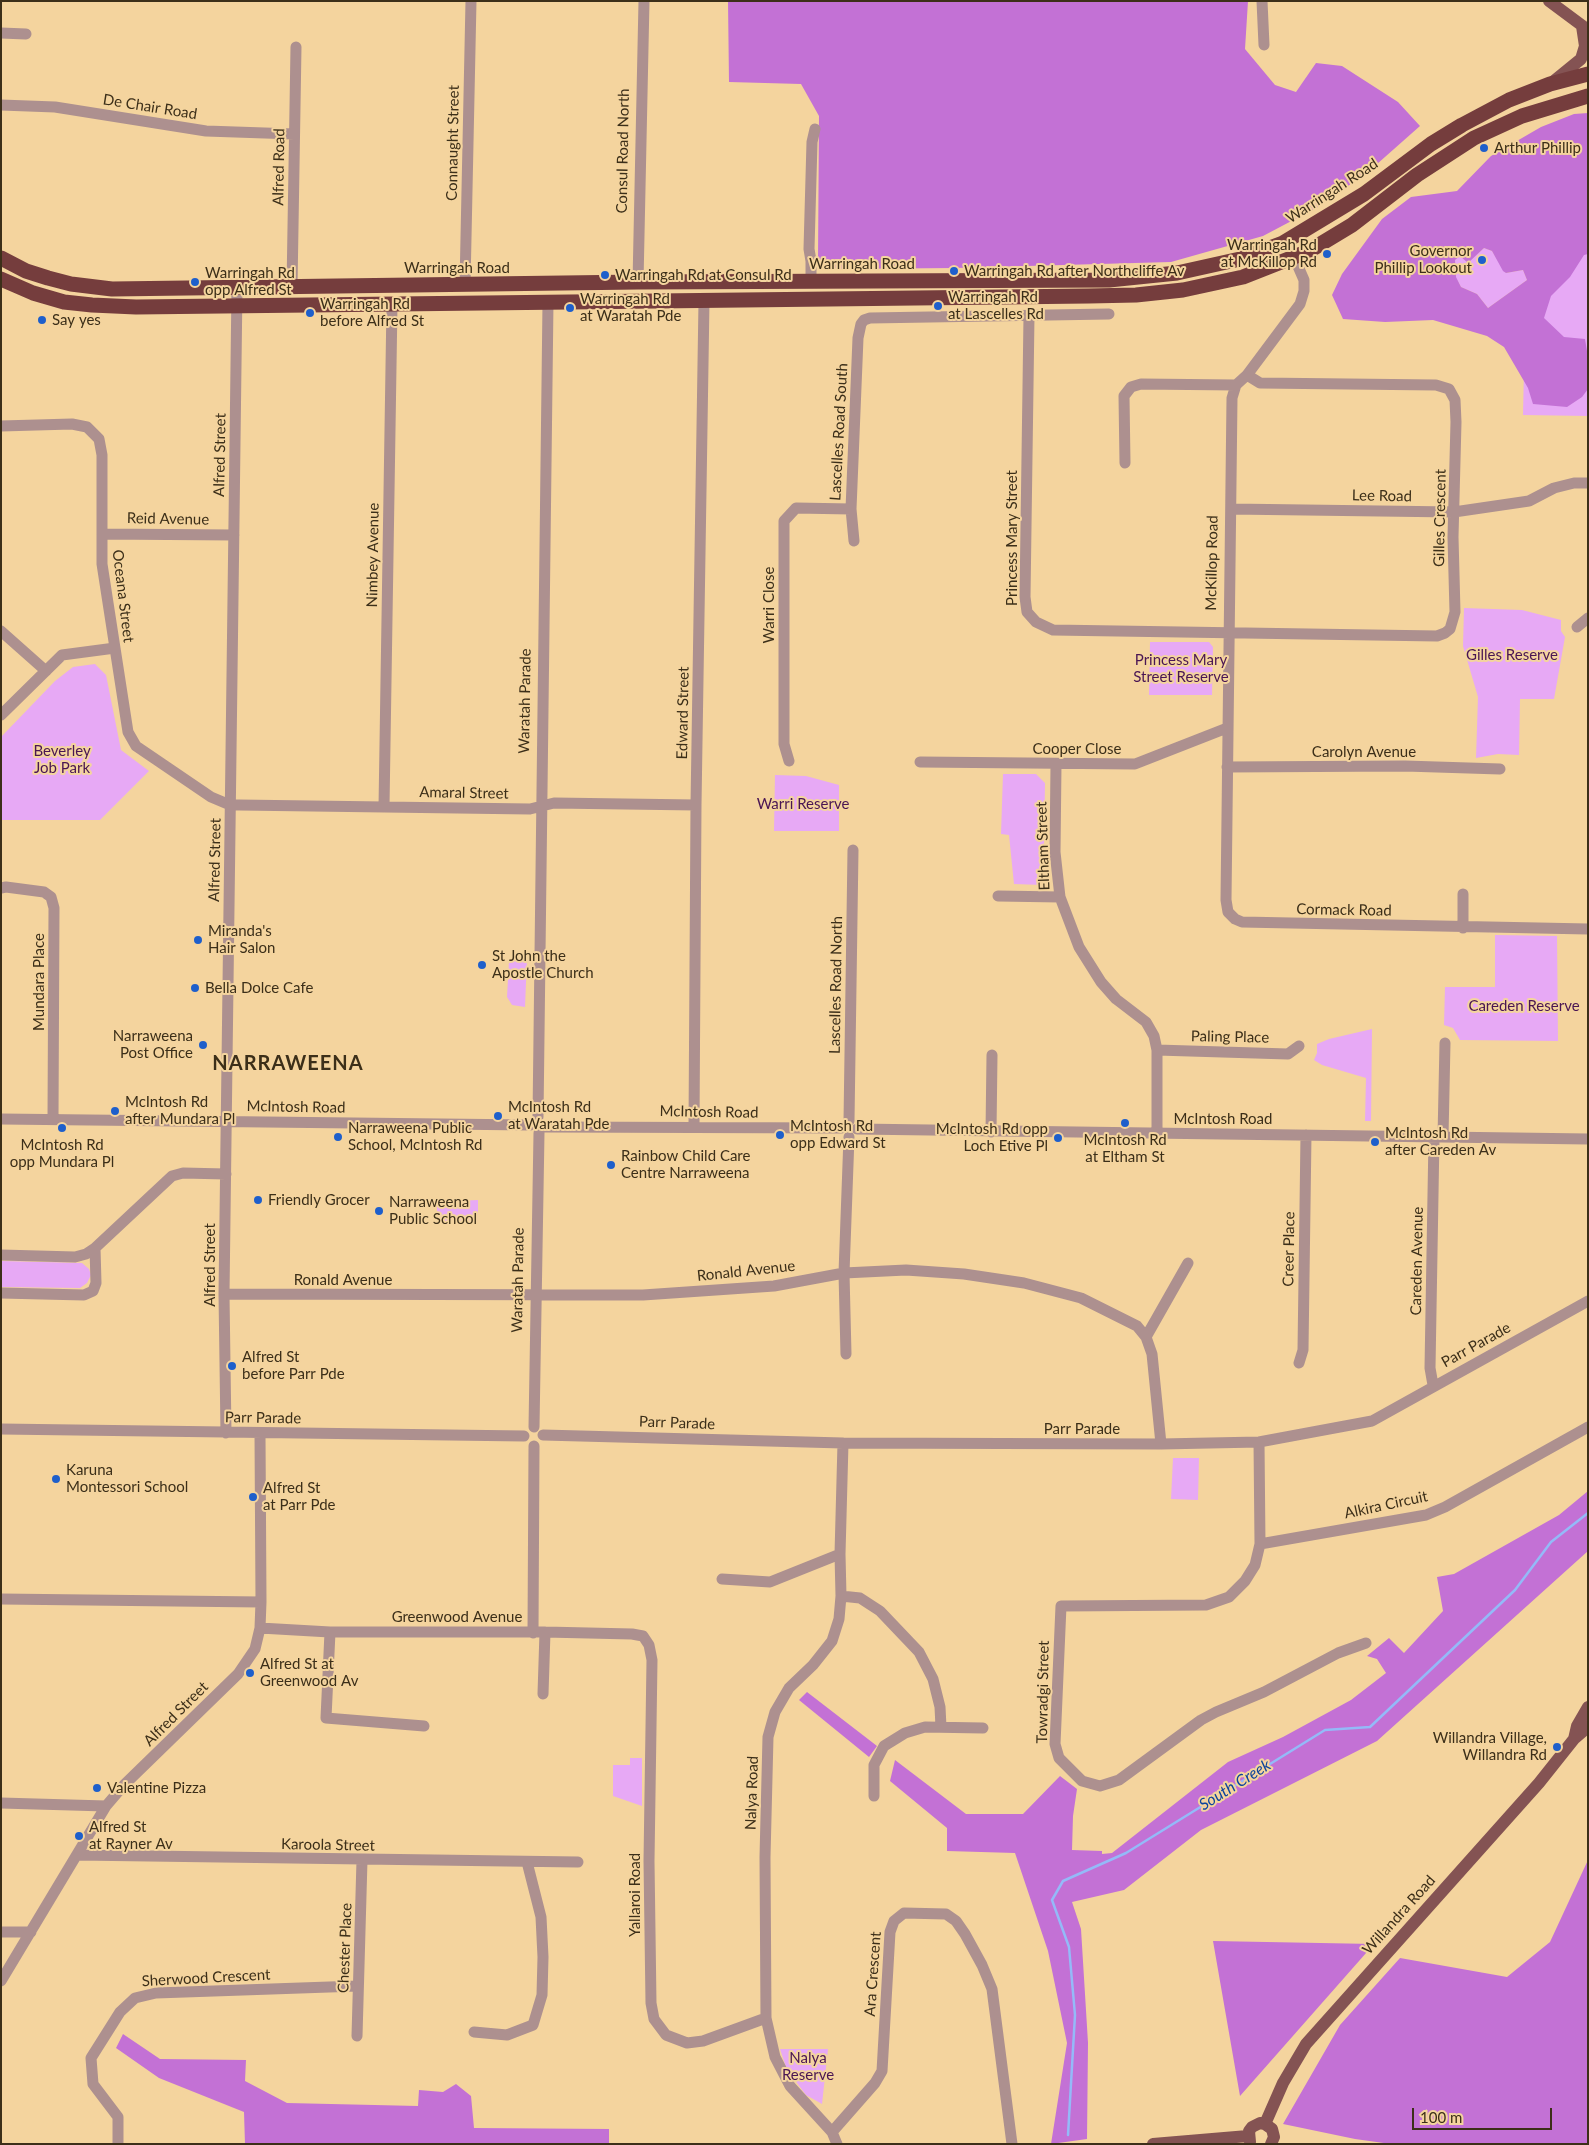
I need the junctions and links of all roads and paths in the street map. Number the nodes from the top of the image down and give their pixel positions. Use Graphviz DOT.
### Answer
graph roads {
  1 [pos="470,1"];
  2 [pos="644,1"];
  3 [pos="1262,1"];
  4 [pos="1549,1"];
  5 [pos="1585,28"];
  6 [pos="1,33"];
  7 [pos="26,34"];
  8 [pos="1264,45"];
  9 [pos="296,47"];
  10 [pos="1588,74"];
  11 [pos="1550,84"];
  12 [pos="1588,96"];
  13 [pos="1,105"];
  14 [pos="815,129"];
  15 [pos="294,134"];
  16 [pos="1285,241"];
  17 [pos="1294,257"];
  18 [pos="1,258"];
  19 [pos="1,279"];
  20 [pos="638,282"];
  21 [pos="812,282"];
  22 [pos="547,284"];
  23 [pos="465,285"];
  24 [pos="292,287"];
  25 [pos="237,288"];
  26 [pos="912,298"];
  27 [pos="638,301"];
  28 [pos="704,301"];
  29 [pos="548,302"];
  30 [pos="392,304"];
  31 [pos="237,306"];
  32 [pos="1109,314"];
  33 [pos="1029,316"];
  34 [pos="912,319"];
  35 [pos="1247,375"];
  36 [pos="1236,385"];
  37 [pos="1,426"];
  38 [pos="1125,463"];
  39 [pos="1588,483"];
  40 [pos="851,509"];
  41 [pos="1231,509"];
  42 [pos="1454,512"];
  43 [pos="102,534"];
  44 [pos="234,535"];
  45 [pos="854,541"];
  46 [pos="1588,618"];
  47 [pos="1577,627"];
  48 [pos="1,631"];
  49 [pos="1228,632"];
  50 [pos="115,648"];
  51 [pos="46,671"];
  52 [pos="1,715"];
  53 [pos="1227,728"];
  54 [pos="790,761"];
  55 [pos="920,762"];
  56 [pos="1056,764"];
  57 [pos="1227,767"];
  58 [pos="1500,769"];
  59 [pos="230,805"];
  60 [pos="696,805"];
  61 [pos="541,806"];
  62 [pos="384,807"];
  63 [pos="853,850"];
  64 [pos="1,888"];
  65 [pos="1463,894"];
  66 [pos="998,896"];
  67 [pos="1060,897"];
  68 [pos="1228,912"];
  69 [pos="1463,928"];
  70 [pos="1588,929"];
  71 [pos="1445,1043"];
  72 [pos="1299,1046"];
  73 [pos="1158,1050"];
  74 [pos="992,1055"];
  75 [pos="1,1119"];
  76 [pos="53,1120"];
  77 [pos="227,1121"];
  78 [pos="534,1121"];
  79 [pos="694,1126"];
  80 [pos="849,1129"];
  81 [pos="542,1130"];
  82 [pos="991,1132"];
  83 [pos="1156,1134"];
  84 [pos="1306,1135"];
  85 [pos="1438,1137"];
  86 [pos="1588,1139"];
  87 [pos="226,1174"];
  88 [pos="95,1248"];
  89 [pos="1,1255"];
  90 [pos="1188,1263"];
  91 [pos="844,1274"];
  92 [pos="1,1293"];
  93 [pos="224,1294"];
  94 [pos="536,1296"];
  95 [pos="1588,1301"];
  96 [pos="1146,1337"];
  97 [pos="846,1354"];
  98 [pos="1299,1363"];
  99 [pos="1433,1385"];
  100 [pos="534,1426"];
  101 [pos="1588,1428"];
  102 [pos="1,1429"];
  103 [pos="226,1432"];
  104 [pos="260,1434"];
  105 [pos="543,1435"];
  106 [pos="524,1436"];
  107 [pos="1259,1442"];
  108 [pos="843,1443"];
  109 [pos="1161,1444"];
  110 [pos="534,1446"];
  111 [pos="1260,1544"];
  112 [pos="840,1554"];
  113 [pos="722,1579"];
  114 [pos="841,1596"];
  115 [pos="1,1599"];
  116 [pos="261,1602"];
  117 [pos="260,1628"];
  118 [pos="330,1632"];
  119 [pos="533,1632"];
  120 [pos="545,1632"];
  121 [pos="1366,1643"];
  122 [pos="648,1645"];
  123 [pos="543,1694"];
  124 [pos="1588,1707"];
  125 [pos="424,1726"];
  126 [pos="941,1727"];
  127 [pos="1588,1727"];
  128 [pos="983,1728"];
  129 [pos="1574,1739"];
  130 [pos="874,1796"];
  131 [pos="1,1803"];
  132 [pos="106,1806"];
  133 [pos="77,1855"];
  134 [pos="362,1860"];
  135 [pos="527,1862"];
  136 [pos="578,1862"];
  137 [pos="1,1932"];
  138 [pos="31,1932"];
  139 [pos="1,1981"];
  140 [pos="358,1986"];
  141 [pos="766,2018"];
  142 [pos="474,2032"];
  143 [pos="357,2036"];
  144 [pos="1265,2124"];
  145 [pos="832,2132"];
  146 [pos="1250,2140"];
  147 [pos="118,2144"];
  148 [pos="837,2144"];
  149 [pos="1012,2144"];
  150 [pos="1153,2144"];
  151 [pos="1271,2144"];
  1 -- 23 [label="street, Connaught Street"];
  2 -- 20 [label="street, Consul Road North"];
  3 -- 8 [label="street"];
  4 -- 5 [label="main road"];
  5 -- 11 [label="main road"];
  6 -- 7 [label="street"];
  9 -- 15 [label="street, Alfred Road"];
  10 -- 11 [label="highway, Warringah Road"];
  11 -- 16 [label="highway, Warringah Road"];
  12 -- 17 [label="highway"];
  13 -- 15 [label="street, De Chair Road"];
  14 -- 21 [label="street"];
  15 -- 24 [label="street, Alfred Road"];
  16 -- 17 [label="highway"];
  16 -- 21 [label="highway, Warringah Road"];
  17 -- 26 [label="highway"];
  17 -- 35 [label="street"];
  18 -- 25 [label="highway, Warringah Road"];
  19 -- 31 [label="highway"];
  20 -- 21 [label="highway, Warringah Road"];
  20 -- 22 [label="highway, Warringah Road"];
  20 -- 27 [label="highway, Consul Road North"];
  22 -- 23 [label="highway, Warringah Road"];
  22 -- 29 [label="highway, Waratah Parade"];
  23 -- 24 [label="highway, Warringah Road"];
  24 -- 25 [label="highway, Warringah Road"];
  25 -- 31 [label="street, Alfred Street"];
  26 -- 28 [label="highway"];
  26 -- 34 [label="street"];
  27 -- 28 [label="highway"];
  27 -- 29 [label="highway"];
  28 -- 60 [label="street, Edward Street"];
  29 -- 30 [label="highway"];
  29 -- 61 [label="street, Waratah Parade"];
  30 -- 31 [label="highway"];
  30 -- 62 [label="street, Nimbey Avenue"];
  31 -- 44 [label="street, Alfred Street"];
  32 -- 33 [label="street"];
  33 -- 34 [label="street"];
  33 -- 49 [label="street, Princess Mary Street"];
  34 -- 40 [label="street, Lascelles Road South"];
  35 -- 36 [label="street"];
  35 -- 42 [label="street, Gilles Crescent"];
  36 -- 38 [label="street"];
  36 -- 41 [label="street, McKillop Road"];
  37 -- 43 [label="street, Oceana Street"];
  39 -- 42 [label="street, Lee Road"];
  40 -- 45 [label="street, Lascelles Road South"];
  40 -- 54 [label="street, Warri Close"];
  41 -- 42 [label="street, Lee Road"];
  41 -- 49 [label="street, McKillop Road"];
  42 -- 49 [label="street, Gilles Crescent"];
  43 -- 44 [label="street, Reid Avenue"];
  43 -- 50 [label="street, Oceana Street"];
  44 -- 59 [label="street, Alfred Street"];
  46 -- 47 [label="street"];
  48 -- 51 [label="street"];
  49 -- 53 [label="street, McKillop Road"];
  50 -- 51 [label="street"];
  50 -- 59 [label="street, Oceana Street"];
  51 -- 52 [label="street"];
  53 -- 56 [label="street, Cooper Close"];
  53 -- 57 [label="street, McKillop Road"];
  55 -- 56 [label="street, Cooper Close"];
  56 -- 67 [label="street, Eltham Street"];
  57 -- 58 [label="street, Carolyn Avenue"];
  57 -- 68 [label="street, McKillop Road"];
  59 -- 62 [label="street, Amaral Street"];
  59 -- 77 [label="street, Alfred Street"];
  60 -- 61 [label="street, Amaral Street"];
  60 -- 79 [label="street, Edward Street"];
  61 -- 62 [label="street, Amaral Street"];
  61 -- 78 [label="street, Waratah Parade"];
  63 -- 80 [label="street, Lascelles Road North"];
  64 -- 76 [label="street, Mundara Place"];
  65 -- 69 [label="street"];
  66 -- 67 [label="street"];
  67 -- 73 [label="street, Eltham Street"];
  68 -- 69 [label="street, Cormack Road"];
  69 -- 70 [label="street, Cormack Road"];
  71 -- 85 [label="street, Careden Avenue"];
  72 -- 73 [label="street, Paling Place"];
  73 -- 83 [label="street, Eltham Street"];
  74 -- 82 [label="street"];
  75 -- 76 [label="street, McIntosh Road"];
  76 -- 77 [label="street, McIntosh Road"];
  77 -- 78 [label="street, McIntosh Road"];
  77 -- 87 [label="street, Alfred Street"];
  78 -- 81 [label="street"];
  79 -- 80 [label="street, McIntosh Road"];
  79 -- 81 [label="street, McIntosh Road"];
  80 -- 82 [label="street, McIntosh Road"];
  80 -- 91 [label="street, Lascelles Road North"];
  81 -- 94 [label="street, Waratah Parade"];
  82 -- 83 [label="street, McIntosh Road"];
  83 -- 84 [label="street, McIntosh Road"];
  84 -- 85 [label="street, McIntosh Road"];
  84 -- 98 [label="street, Creer Place"];
  85 -- 86 [label="street, McIntosh Road"];
  85 -- 99 [label="street, Careden Avenue"];
  87 -- 88 [label="street"];
  87 -- 93 [label="street, Alfred Street"];
  88 -- 89 [label="street"];
  88 -- 92 [label="street"];
  90 -- 96 [label="street"];
  91 -- 94 [label="street, Ronald Avenue"];
  91 -- 96 [label="street, Ronald Avenue"];
  91 -- 97 [label="street, Lascelles Road North"];
  93 -- 94 [label="street, Ronald Avenue"];
  93 -- 103 [label="street, Alfred Street"];
  94 -- 100 [label="street, Waratah Parade"];
  95 -- 99 [label="street, Parr Parade"];
  96 -- 109 [label="street"];
  99 -- 107 [label="street, Parr Parade"];
  100 -- 105 [label="street"];
  100 -- 106 [label="street"];
  101 -- 111 [label="street, Alkira Circuit"];
  102 -- 103 [label="street, Parr Parade"];
  103 -- 104 [label="street, Parr Parade"];
  104 -- 106 [label="street, Parr Parade"];
  104 -- 116 [label="street, Alfred Street"];
  105 -- 108 [label="street, Parr Parade"];
  105 -- 110 [label="street"];
  106 -- 110 [label="street"];
  107 -- 109 [label="street, Parr Parade"];
  107 -- 111 [label="street, Towradgi Street"];
  108 -- 109 [label="street, Parr Parade"];
  108 -- 112 [label="street, Nalya Road"];
  110 -- 119 [label="street"];
  111 -- 121 [label="street, Towradgi Street"];
  112 -- 113 [label="street"];
  112 -- 114 [label="street, Nalya Road"];
  114 -- 126 [label="street"];
  114 -- 141 [label="street, Nalya Road"];
  115 -- 116 [label="street"];
  116 -- 117 [label="street, Alfred Street"];
  117 -- 118 [label="street, Greenwood Avenue"];
  117 -- 132 [label="street, Alfred Street"];
  118 -- 119 [label="street, Greenwood Avenue"];
  118 -- 125 [label="street"];
  119 -- 120 [label="street, Greenwood Avenue"];
  120 -- 122 [label="street, Greenwood Avenue"];
  120 -- 123 [label="street"];
  122 -- 141 [label="street, Yallaroi Road"];
  124 -- 129 [label="main road, Willandra Road"];
  126 -- 128 [label="street"];
  126 -- 130 [label="street"];
  127 -- 129 [label="main road, Willandra Road"];
  129 -- 144 [label="main road, Willandra Road"];
  131 -- 132 [label="street"];
  132 -- 133 [label="street, Alfred Street"];
  133 -- 134 [label="street, Karoola Street"];
  133 -- 138 [label="street, Alfred Street"];
  134 -- 135 [label="street, Karoola Street"];
  134 -- 140 [label="street, Chester Place"];
  135 -- 136 [label="street, Karoola Street"];
  135 -- 142 [label="street"];
  137 -- 138 [label="street"];
  138 -- 139 [label="street, Alfred Street"];
  140 -- 143 [label="street, Chester Place"];
  140 -- 147 [label="street, Sherwood Crescent"];
  141 -- 145 [label="street, Nalya Road"];
  144 -- 146 [label="main road"];
  144 -- 151 [label="main road"];
  145 -- 148 [label="street, Nalya Road"];
  145 -- 149 [label="street, Ara Crescent"];
  146 -- 150 [label="main road"];
}
